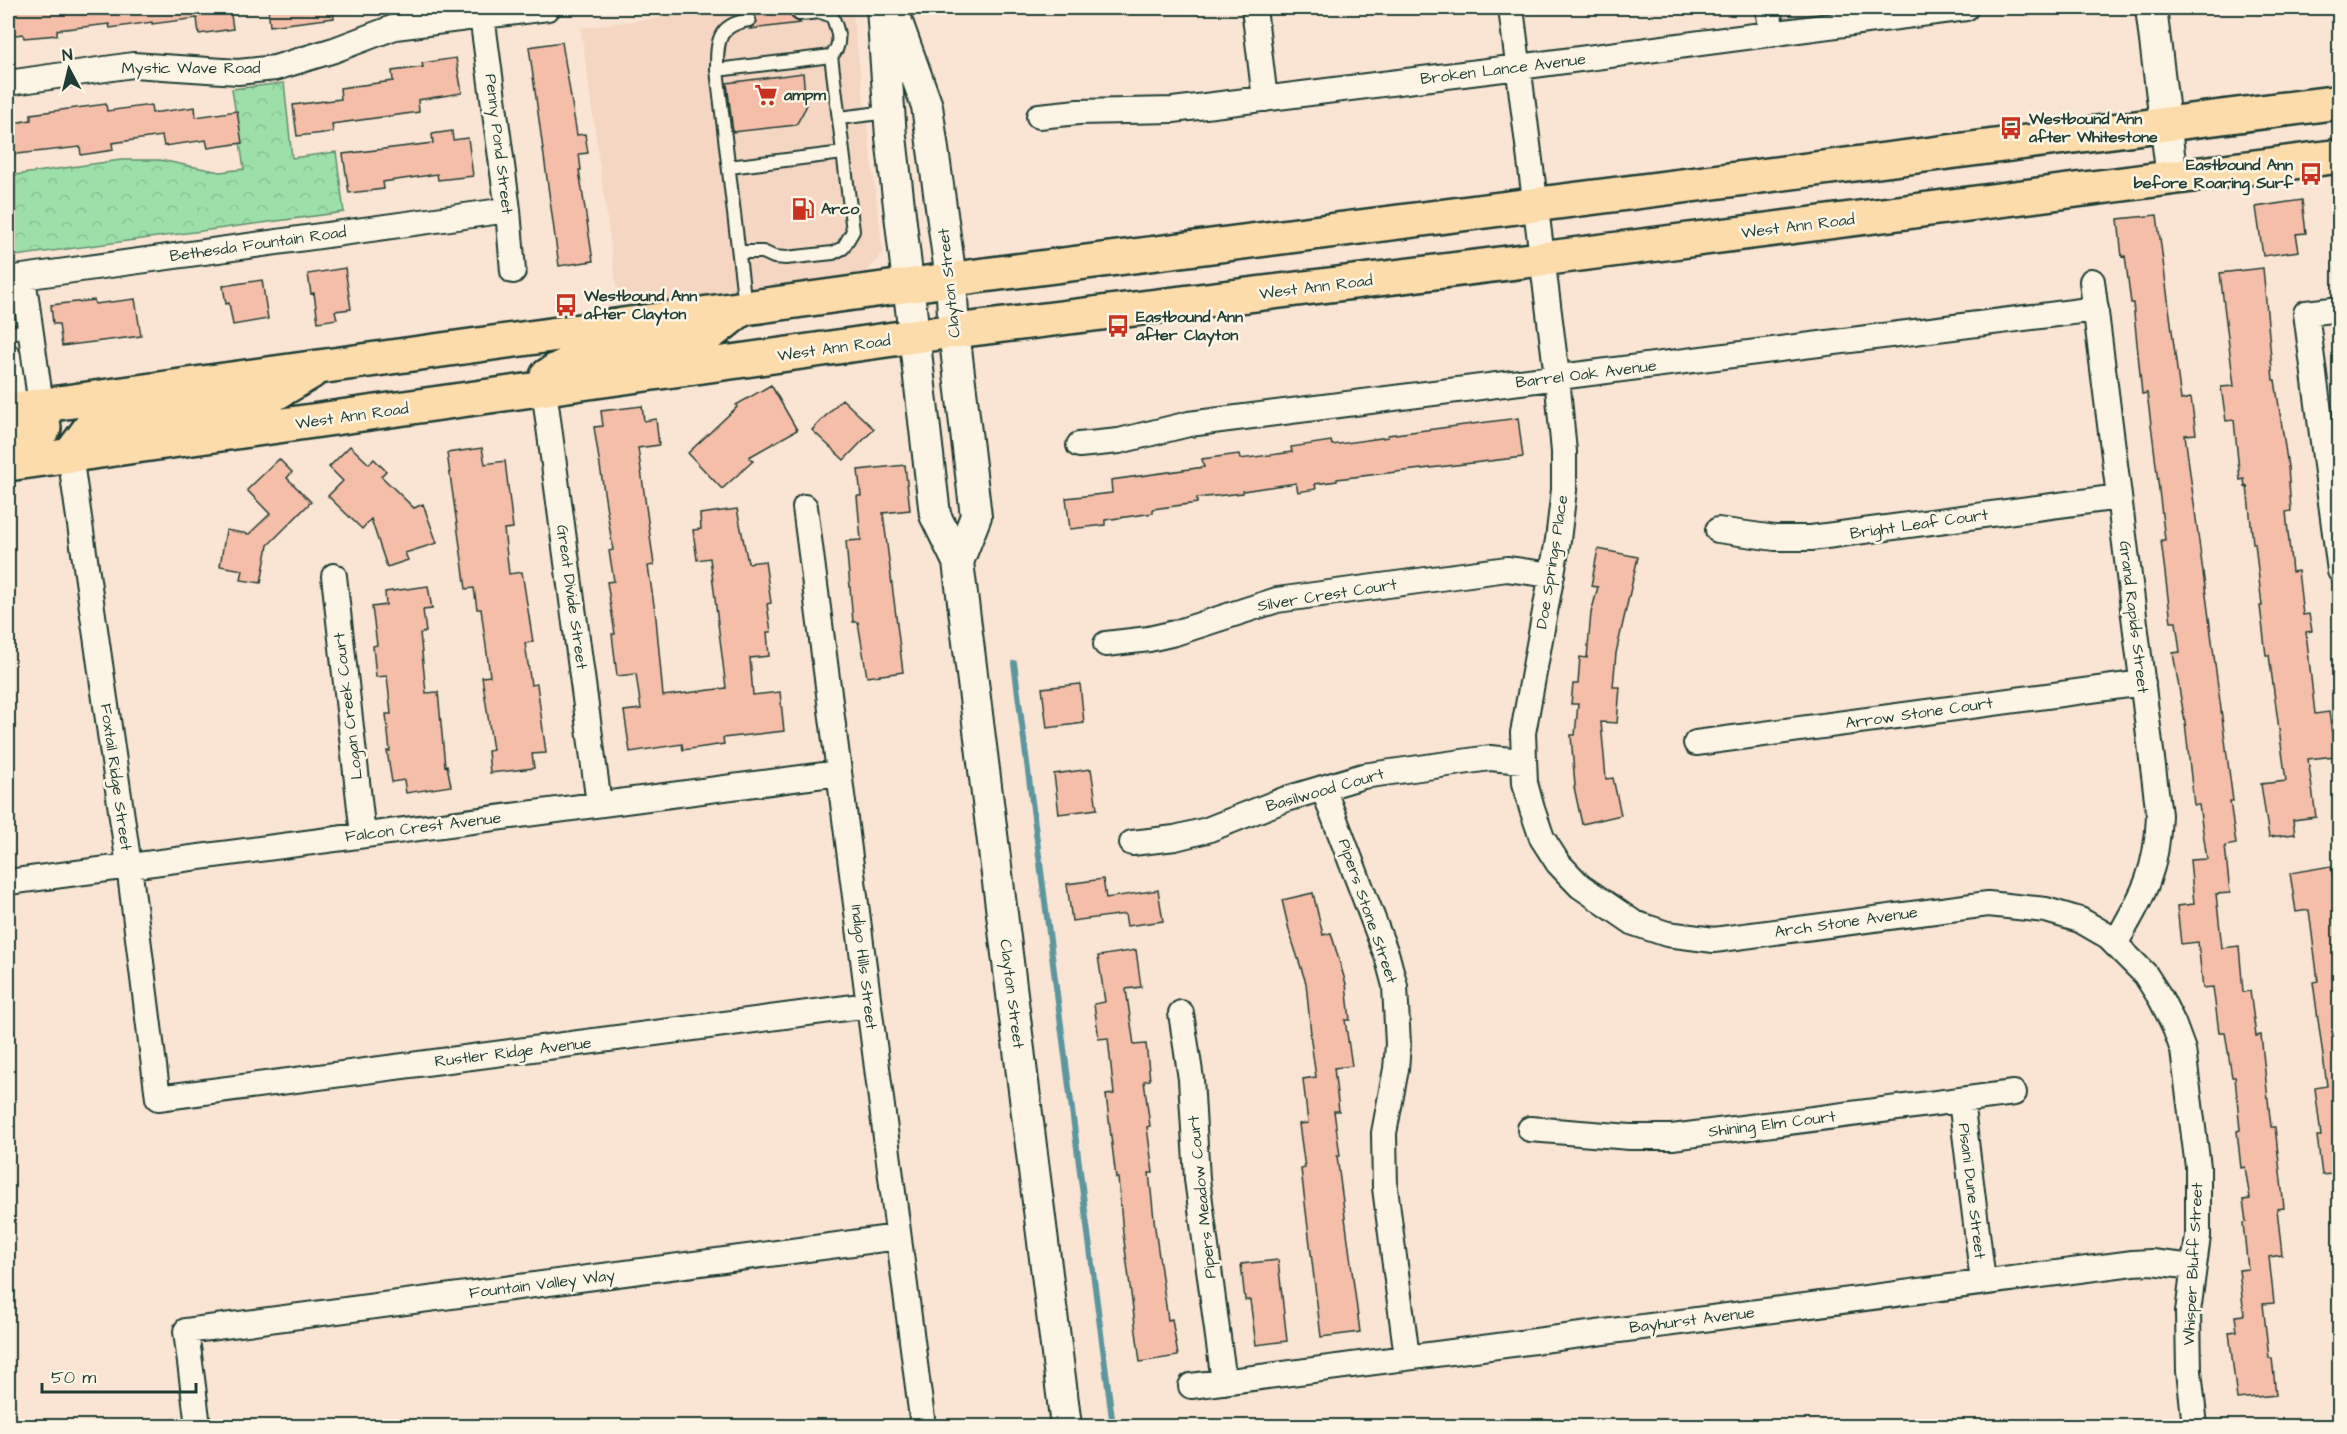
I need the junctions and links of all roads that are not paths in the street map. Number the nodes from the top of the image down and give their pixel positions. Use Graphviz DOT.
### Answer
graph roads {
  1 [pos="548,8"];
  2 [pos="882,8"];
  3 [pos="892,8"];
  4 [pos="1254,8"];
  5 [pos="1511,8"];
  6 [pos="1768,8"];
  7 [pos="1966,8"];
  8 [pos="2151,8"];
  9 [pos="799,15"];
  10 [pos="482,16"];
  11 [pos="749,20"];
  12 [pos="1772,34"];
  13 [pos="831,56"];
  14 [pos="1519,67"];
  15 [pos="717,70"];
  16 [pos="8,83"];
  17 [pos="1265,99"];
  18 [pos="2340,102"];
  19 [pos="927,106"];
  20 [pos="890,111"];
  21 [pos="1039,116"];
  22 [pos="839,118"];
  23 [pos="2165,125"];
  24 [pos="843,153"];
  25 [pos="2340,156"];
  26 [pos="729,167"];
  27 [pos="2172,178"];
  28 [pos="1535,204"];
  29 [pos="508,210"];
  30 [pos="739,252"];
  31 [pos="1541,259"];
  32 [pos="513,271"];
  33 [pos="15,278"];
  34 [pos="951,279"];
  35 [pos="2092,280"];
  36 [pos="910,284"];
  37 [pos="745,306"];
  38 [pos="2096,309"];
  39 [pos="2340,309"];
  40 [pos="19,331"];
  41 [pos="954,332"];
  42 [pos="915,336"];
  43 [pos="8,356"];
  44 [pos="322,365"];
  45 [pos="1557,377"];
  46 [pos="544,389"];
  47 [pos="18,415"];
  48 [pos="1079,446"];
  49 [pos="70,455"];
  50 [pos="8,464"];
  51 [pos="2119,497"];
  52 [pos="805,507"];
  53 [pos="1718,530"];
  54 [pos="958,562"];
  55 [pos="2340,571"];
  56 [pos="1552,575"];
  57 [pos="334,576"];
  58 [pos="1106,644"];
  59 [pos="2143,683"];
  60 [pos="1696,743"];
  61 [pos="1522,761"];
  62 [pos="839,773"];
  63 [pos="1323,788"];
  64 [pos="599,804"];
  65 [pos="363,835"];
  66 [pos="1132,843"];
  67 [pos="129,866"];
  68 [pos="8,882"];
  69 [pos="1580,886"];
  70 [pos="2115,944"];
  71 [pos="868,1005"];
  72 [pos="1181,1012"];
  73 [pos="2014,1093"];
  74 [pos="158,1098"];
  75 [pos="1961,1100"];
  76 [pos="1530,1129"];
  77 [pos="898,1237"];
  78 [pos="2194,1268"];
  79 [pos="1983,1282"];
  80 [pos="1407,1357"];
  81 [pos="1224,1382"];
  82 [pos="1191,1386"];
  83 [pos="198,1426"];
  84 [pos="923,1426"];
  85 [pos="1066,1426"];
  86 [pos="2195,1426"];
  1 -- 10 [label="street, Mystic Wave Road"];
  2 -- 20 [label="street, Clayton Street"];
  3 -- 19 [label="street, Clayton Street"];
  4 -- 17 [label="street"];
  5 -- 14 [label="street, Doe Springs Place"];
  6 -- 12 [label="street"];
  7 -- 12 [label="street, Broken Lance Avenue"];
  8 -- 23 [label="street"];
  9 -- 13 [label="lane"];
  10 -- 16 [label="street, Mystic Wave Road"];
  10 -- 29 [label="street, Penny Pond Street"];
  11 -- 15 [label="lane"];
  12 -- 14 [label="street, Broken Lance Avenue"];
  13 -- 15 [label="lane"];
  13 -- 22 [label="lane"];
  14 -- 17 [label="street, Broken Lance Avenue"];
  14 -- 28 [label="street, Doe Springs Place"];
  15 -- 26 [label="lane"];
  17 -- 21 [label="street, Broken Lance Avenue"];
  18 -- 23 [label="main road"];
  19 -- 20 [label="street"];
  19 -- 34 [label="street, Clayton Street"];
  20 -- 22 [label="lane"];
  20 -- 36 [label="street, Clayton Street"];
  22 -- 24 [label="lane"];
  23 -- 27 [label="street"];
  23 -- 28 [label="main road"];
  24 -- 26 [label="lane"];
  24 -- 30 [label="lane"];
  25 -- 27 [label="main road, West Ann Road"];
  26 -- 30 [label="lane"];
  27 -- 31 [label="main road, West Ann Road"];
  28 -- 31 [label="street, Doe Springs Place"];
  28 -- 34 [label="main road"];
  29 -- 32 [label="street, Penny Pond Street"];
  29 -- 33 [label="street, Bethesda Fountain Road"];
  30 -- 37 [label="lane"];
  31 -- 41 [label="main road, West Ann Road"];
  31 -- 45 [label="street, Doe Springs Place"];
  33 -- 40 [label="street"];
  34 -- 36 [label="main road"];
  34 -- 41 [label="street, Clayton Street"];
  35 -- 38 [label="street, Grand Rapids Street"];
  36 -- 37 [label="main road"];
  36 -- 42 [label="street, Clayton Street"];
  37 -- 44 [label="main road"];
  37 -- 46 [label="main road"];
  38 -- 45 [label="street, Barrel Oak Avenue"];
  38 -- 51 [label="street, Grand Rapids Street"];
  39 -- 55 [label="street"];
  40 -- 47 [label="street"];
  41 -- 42 [label="main road, West Ann Road"];
  41 -- 54 [label="street, Clayton Street"];
  42 -- 46 [label="main road, West Ann Road"];
  42 -- 54 [label="street, Clayton Street"];
  43 -- 47 [label="street"];
  44 -- 47 [label="main road"];
  44 -- 49 [label="main road"];
  45 -- 48 [label="street, Barrel Oak Avenue"];
  45 -- 56 [label="street, Doe Springs Place"];
  46 -- 49 [label="main road, West Ann Road"];
  46 -- 64 [label="street, Great Divide Street"];
  49 -- 50 [label="main road, West Ann Road"];
  49 -- 67 [label="street, Foxtail Ridge Street"];
  51 -- 53 [label="street, Bright Leaf Court"];
  51 -- 59 [label="street, Grand Rapids Street"];
  52 -- 62 [label="street, Indigo Hills Street"];
  54 -- 85 [label="street, Clayton Street"];
  56 -- 58 [label="street, Silver Crest Court"];
  56 -- 61 [label="street, Doe Springs Place"];
  57 -- 65 [label="street, Logan Creek Court"];
  59 -- 60 [label="street, Arrow Stone Court"];
  59 -- 70 [label="street, Grand Rapids Street"];
  61 -- 63 [label="street, Basilwood Court"];
  61 -- 69 [label="street, Doe Springs Place"];
  62 -- 64 [label="street, Falcon Crest Avenue"];
  62 -- 71 [label="street, Indigo Hills Street"];
  63 -- 66 [label="street, Basilwood Court"];
  63 -- 80 [label="street, Pipers Stone Street"];
  64 -- 65 [label="street, Falcon Crest Avenue"];
  65 -- 67 [label="street, Falcon Crest Avenue"];
  67 -- 68 [label="street, Falcon Crest Avenue"];
  67 -- 74 [label="street, Foxtail Ridge Street"];
  69 -- 70 [label="street, Arch Stone Avenue"];
  70 -- 78 [label="street, Whisper Bluff Street"];
  71 -- 74 [label="street, Rustler Ridge Avenue"];
  71 -- 77 [label="street, Indigo Hills Street"];
  72 -- 81 [label="street, Pipers Meadow Court"];
  73 -- 75 [label="street, Shining Elm Court"];
  75 -- 76 [label="street, Shining Elm Court"];
  75 -- 79 [label="street, Pisani Dune Street"];
  77 -- 83 [label="street, Fountain Valley Way"];
  77 -- 84 [label="street, Indigo Hills Street"];
  78 -- 79 [label="street, Bayhurst Avenue"];
  78 -- 86 [label="street, Whisper Bluff Street"];
  79 -- 80 [label="street, Bayhurst Avenue"];
  80 -- 81 [label="street, Bayhurst Avenue"];
  81 -- 82 [label="street, Bayhurst Avenue"];
}
